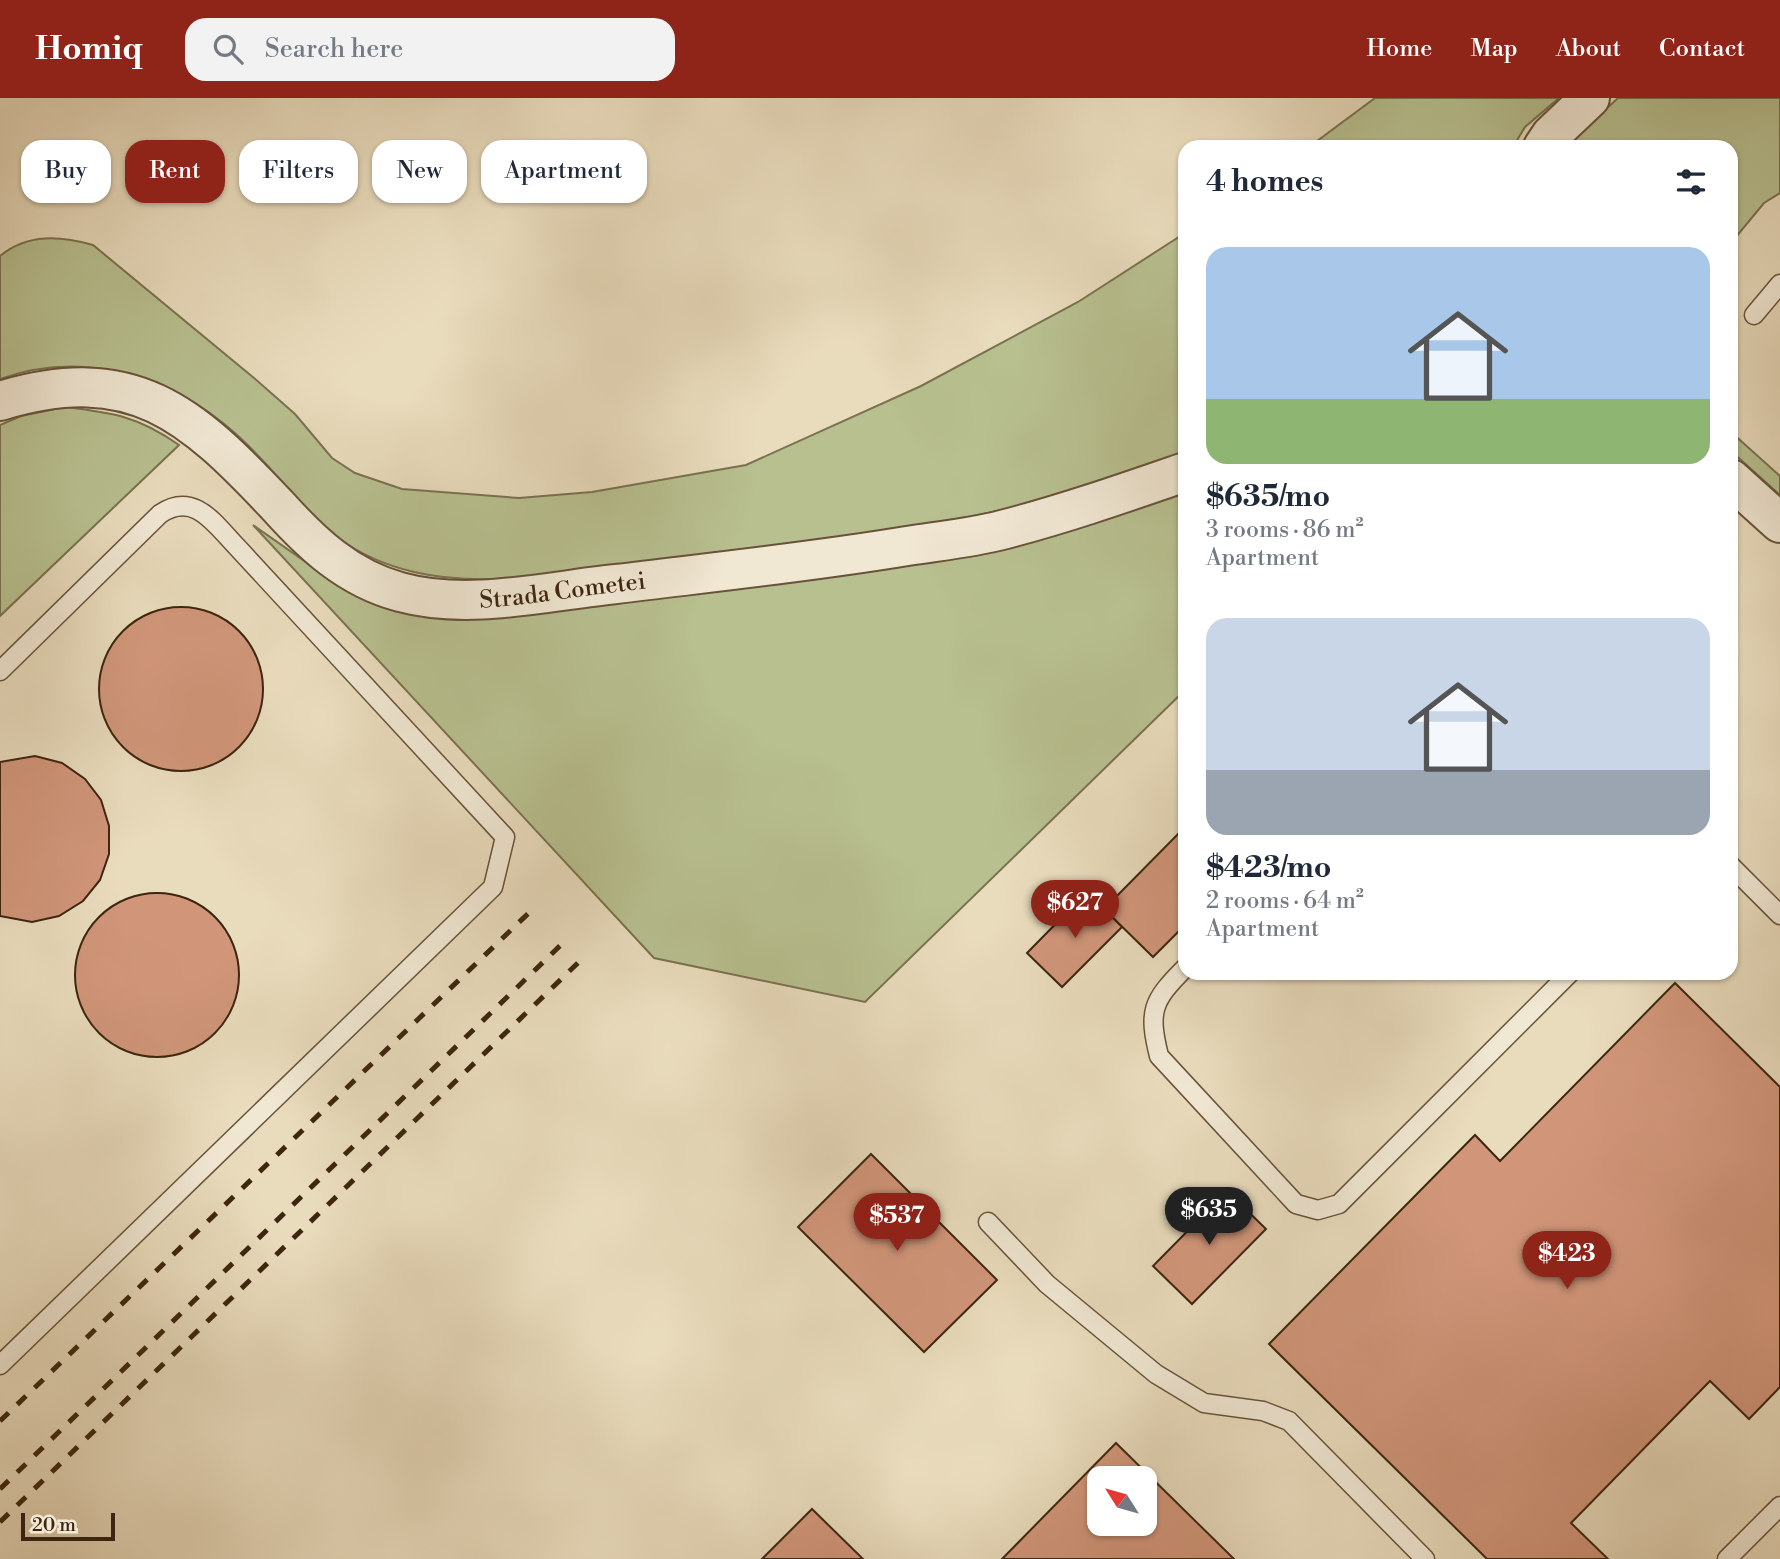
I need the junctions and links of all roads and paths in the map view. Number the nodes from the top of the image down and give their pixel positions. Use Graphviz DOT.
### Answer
graph roads {
  1 [pos="1590,98"];
  2 [pos="1548,140"];
  3 [pos="1780,284"];
  4 [pos="1754,315"];
  5 [pos="0,401"];
  6 [pos="1178,474"];
  7 [pos="1738,485"];
  8 [pos="1780,523"];
  9 [pos="0,671"];
  10 [pos="1738,873"];
  11 [pos="1780,915"];
  12 [pos="1178,975"];
  13 [pos="1563,980"];
  14 [pos="988,1222"];
  15 [pos="0,1364"];
  16 [pos="1780,1506"];
  17 [pos="1425,1559"];
  18 [pos="1727,1559"];
  1 -- 2 [label="street"];
  3 -- 4 [label="lane"];
  5 -- 6 [label="street, Strada Cometei"];
  7 -- 8 [label="street"];
  9 -- 15 [label="lane"];
  10 -- 11 [label="lane"];
  12 -- 13 [label="lane"];
  14 -- 17 [label="lane"];
  16 -- 18 [label="lane"];
}
